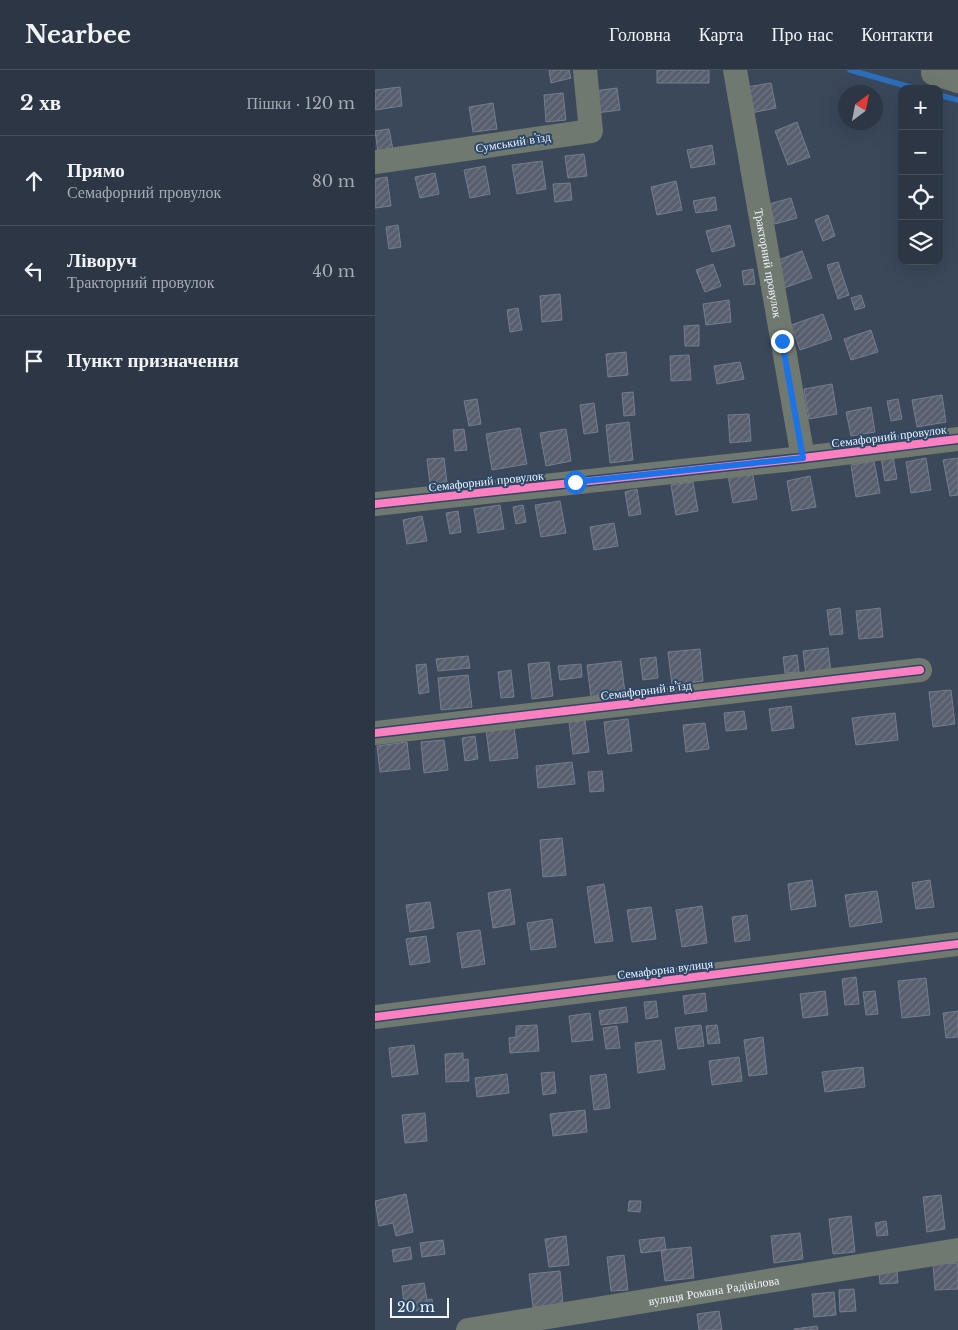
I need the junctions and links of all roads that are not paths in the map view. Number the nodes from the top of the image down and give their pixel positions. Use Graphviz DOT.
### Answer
graph roads {
  1 [pos="585,70"];
  2 [pos="735,70"];
  3 [pos="933,73"];
  4 [pos="958,82"];
  5 [pos="375,162"];
  6 [pos="958,439"];
  7 [pos="803,458"];
  8 [pos="375,504"];
  9 [pos="920,670"];
  10 [pos="375,733"];
  11 [pos="958,944"];
  12 [pos="375,1017"];
  13 [pos="958,1250"];
  14 [pos="468,1330"];
  1 -- 5 [label="street, Сумський вʼїзд"];
  2 -- 7 [label="street, Тракторний провулок"];
  3 -- 4 [label="street"];
  6 -- 7 [label="street, Семафорний провулок"];
  7 -- 8 [label="street, Семафорний провулок"];
  9 -- 10 [label="street, Семафорний в’їзд"];
  11 -- 12 [label="street, Семафорна вулиця"];
  13 -- 14 [label="street, вулиця Романа Радівілова"];
}
